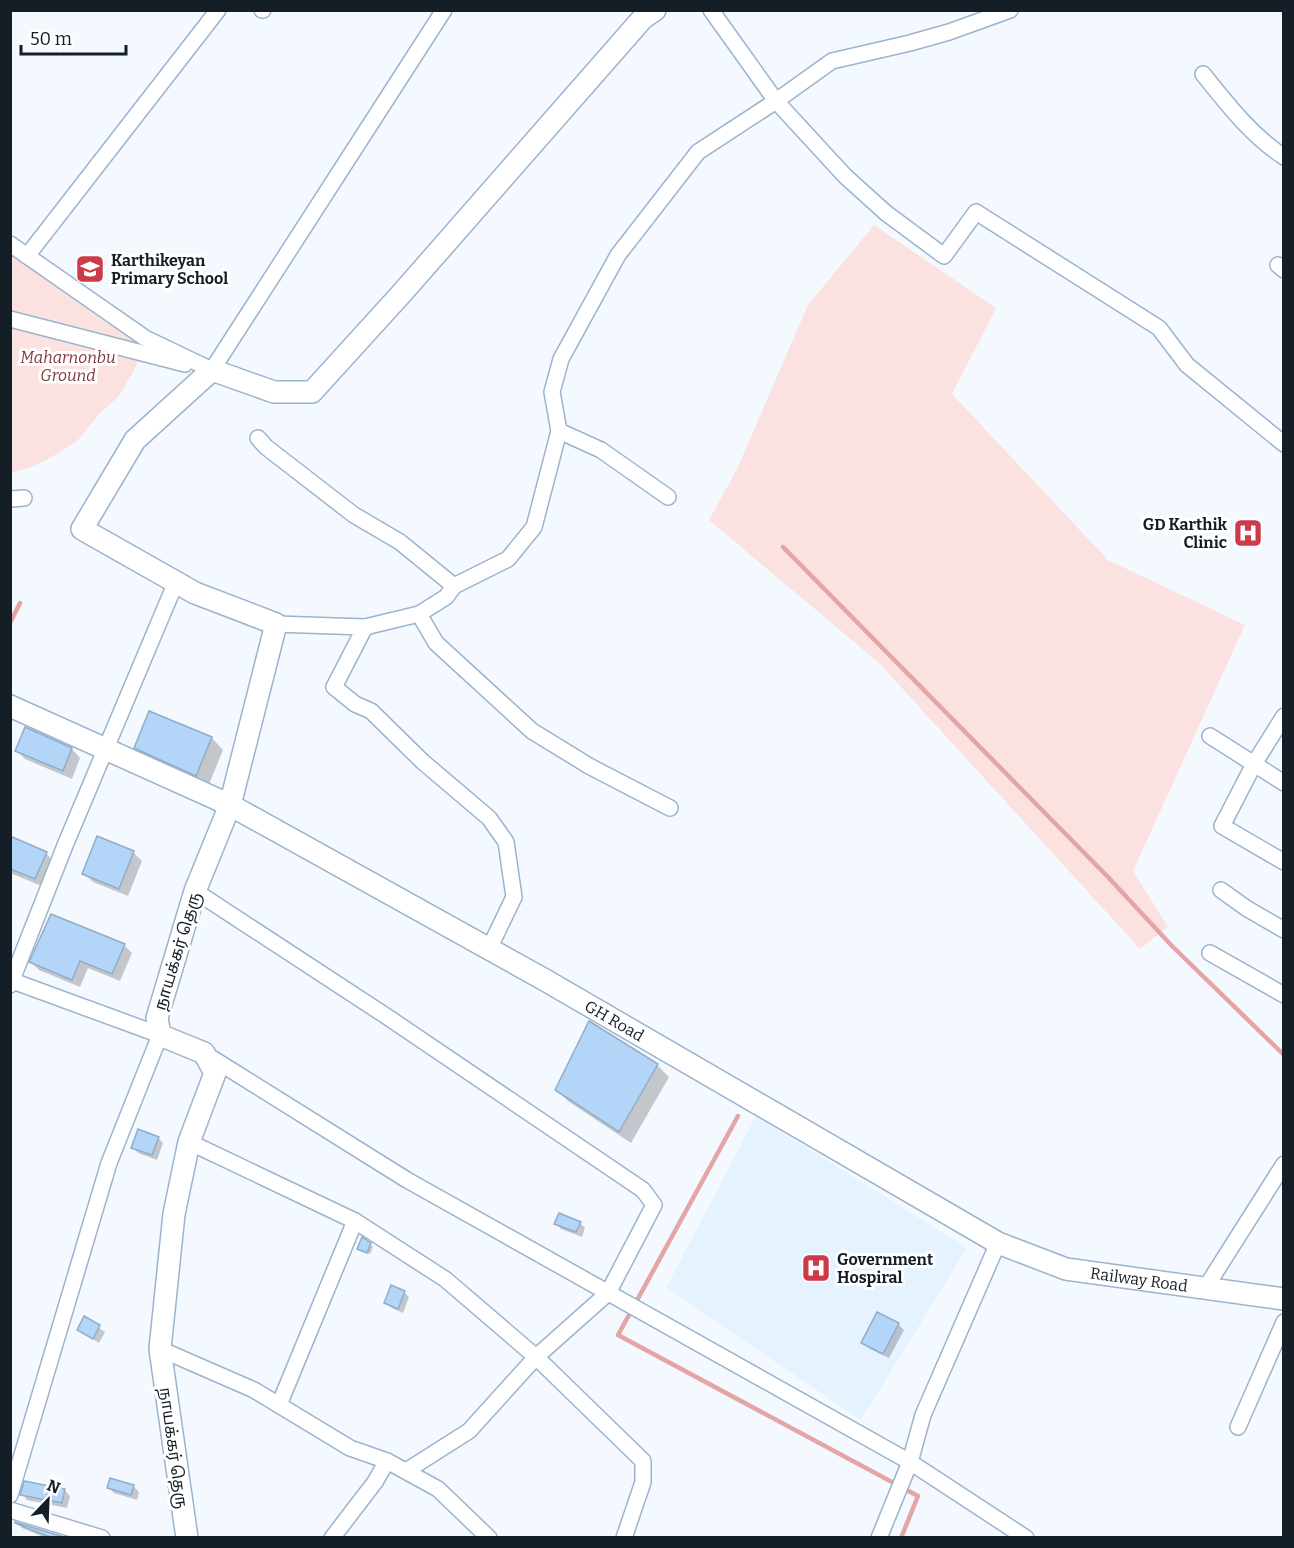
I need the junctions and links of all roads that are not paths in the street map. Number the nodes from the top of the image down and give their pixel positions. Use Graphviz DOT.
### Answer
graph roads {
  1 [pos="218,10"];
  2 [pos="444,10"];
  3 [pos="655,10"];
  4 [pos="711,10"];
  5 [pos="1010,10"];
  6 [pos="1203,74"];
  7 [pos="776,101"];
  8 [pos="1284,157"];
  9 [pos="10,244"];
  10 [pos="27,256"];
  11 [pos="10,320"];
  12 [pos="213,370"];
  13 [pos="559,431"];
  14 [pos="258,438"];
  15 [pos="1284,444"];
  16 [pos="668,497"];
  17 [pos="176,582"];
  18 [pos="454,586"];
  19 [pos="420,614"];
  20 [pos="276,624"];
  21 [pos="365,627"];
  22 [pos="10,706"];
  23 [pos="1284,716"];
  24 [pos="1210,736"];
  25 [pos="107,749"];
  26 [pos="1254,764"];
  27 [pos="1284,783"];
  28 [pos="230,805"];
  29 [pos="670,808"];
  30 [pos="1284,861"];
  31 [pos="1221,890"];
  32 [pos="195,891"];
  33 [pos="1284,930"];
  34 [pos="489,949"];
  35 [pos="1210,953"];
  36 [pos="11,982"];
  37 [pos="1284,994"];
  38 [pos="160,1035"];
  39 [pos="204,1053"];
  40 [pos="189,1142"];
  41 [pos="1284,1164"];
  42 [pos="355,1221"];
  43 [pos="998,1243"];
  44 [pos="1206,1287"];
  45 [pos="608,1293"];
  46 [pos="1284,1299"];
  47 [pos="1284,1322"];
  48 [pos="160,1349"];
  49 [pos="536,1357"];
  50 [pos="279,1405"];
  51 [pos="1238,1427"];
  52 [pos="387,1461"];
  53 [pos="910,1462"];
  54 [pos="406,1471"];
  55 [pos="10,1495"];
  56 [pos="10,1510"];
  57 [pos="102,1538"];
  58 [pos="187,1538"];
  59 [pos="332,1538"];
  60 [pos="489,1538"];
  61 [pos="624,1538"];
  62 [pos="879,1538"];
  63 [pos="1026,1538"];
  1 -- 10 [label="street"];
  2 -- 12 [label="street"];
  3 -- 12 [label="street"];
  4 -- 7 [label="street"];
  5 -- 7 [label="street"];
  6 -- 8 [label="street"];
  7 -- 13 [label="street"];
  7 -- 15 [label="street"];
  9 -- 10 [label="street"];
  10 -- 12 [label="street"];
  11 -- 12 [label="street"];
  12 -- 17 [label="street"];
  13 -- 16 [label="street"];
  13 -- 18 [label="street"];
  14 -- 18 [label="street"];
  17 -- 20 [label="street"];
  17 -- 25 [label="street"];
  18 -- 19 [label="street"];
  19 -- 21 [label="street"];
  19 -- 29 [label="street"];
  20 -- 21 [label="street"];
  20 -- 28 [label="street, நாயக்கர் தெரு"];
  21 -- 34 [label="street"];
  22 -- 25 [label="street, GH Road"];
  23 -- 26 [label="street"];
  24 -- 26 [label="street"];
  25 -- 28 [label="street, GH Road"];
  25 -- 36 [label="street"];
  26 -- 27 [label="street"];
  26 -- 30 [label="street"];
  28 -- 32 [label="street, நாயக்கர் தெரு"];
  28 -- 34 [label="street, GH Road"];
  31 -- 33 [label="street"];
  32 -- 38 [label="street, நாயக்கர் தெரு"];
  32 -- 45 [label="street"];
  34 -- 43 [label="street, GH Road"];
  35 -- 37 [label="street"];
  36 -- 38 [label="street"];
  38 -- 39 [label="street, நாயக்கர் தெரு"];
  38 -- 55 [label="street"];
  39 -- 40 [label="street, நாயக்கர் தெரு"];
  39 -- 45 [label="street"];
  40 -- 42 [label="street"];
  40 -- 48 [label="street, நாயக்கர் தெரு"];
  41 -- 44 [label="street"];
  42 -- 49 [label="street"];
  42 -- 50 [label="street"];
  43 -- 44 [label="street, Railway Road"];
  43 -- 53 [label="street"];
  44 -- 46 [label="street, Railway Road"];
  45 -- 49 [label="street"];
  45 -- 53 [label="street"];
  47 -- 51 [label="street"];
  48 -- 50 [label="street"];
  48 -- 58 [label="street, நாயக்கர் தெரு"];
  49 -- 54 [label="street"];
  49 -- 61 [label="street"];
  50 -- 52 [label="street"];
  52 -- 54 [label="street"];
  52 -- 59 [label="street"];
  53 -- 62 [label="street"];
  53 -- 63 [label="street"];
  54 -- 60 [label="street"];
  56 -- 57 [label="street"];
}
